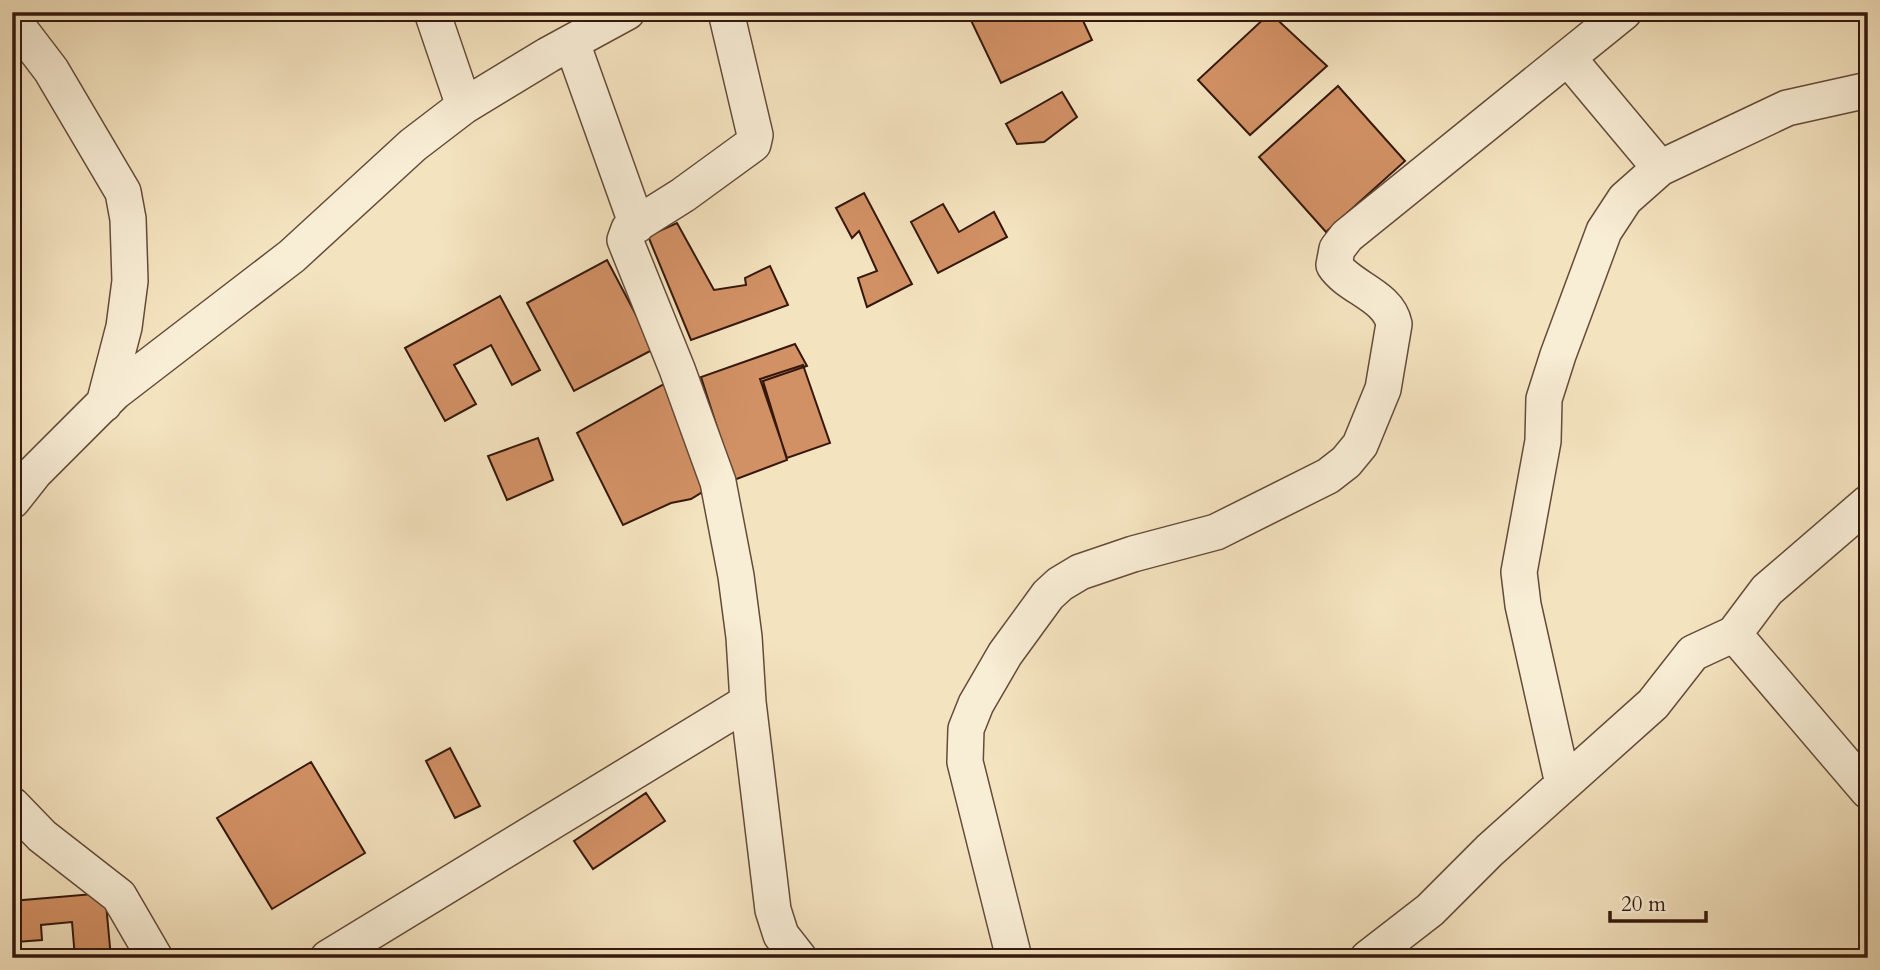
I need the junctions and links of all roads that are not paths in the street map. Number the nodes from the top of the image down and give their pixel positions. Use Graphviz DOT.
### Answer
graph roads {
  1 [pos="432,12"];
  2 [pos="627,12"];
  3 [pos="726,12"];
  4 [pos="1624,12"];
  5 [pos="12,19"];
  6 [pos="572,43"];
  7 [pos="1568,58"];
  8 [pos="1868,90"];
  9 [pos="464,106"];
  10 [pos="1660,168"];
  11 [pos="637,225"];
  12 [pos="104,404"];
  13 [pos="12,501"];
  14 [pos="1868,503"];
  15 [pos="1734,634"];
  16 [pos="748,702"];
  17 [pos="1563,784"];
  18 [pos="1868,791"];
  19 [pos="12,805"];
  20 [pos="155,958"];
  21 [pos="328,958"];
  22 [pos="799,958"];
  23 [pos="1014,958"];
  24 [pos="1368,958"];
  1 -- 9 [label="street"];
  2 -- 6 [label="street"];
  3 -- 11 [label="street"];
  4 -- 7 [label="street"];
  5 -- 12 [label="street"];
  6 -- 9 [label="street"];
  6 -- 11 [label="street"];
  7 -- 10 [label="street"];
  7 -- 23 [label="street"];
  8 -- 10 [label="street"];
  9 -- 12 [label="street"];
  10 -- 17 [label="street"];
  11 -- 16 [label="street"];
  12 -- 13 [label="street"];
  14 -- 15 [label="street"];
  15 -- 17 [label="street"];
  15 -- 18 [label="street"];
  16 -- 21 [label="street"];
  16 -- 22 [label="street"];
  17 -- 24 [label="street"];
  19 -- 20 [label="street"];
}
